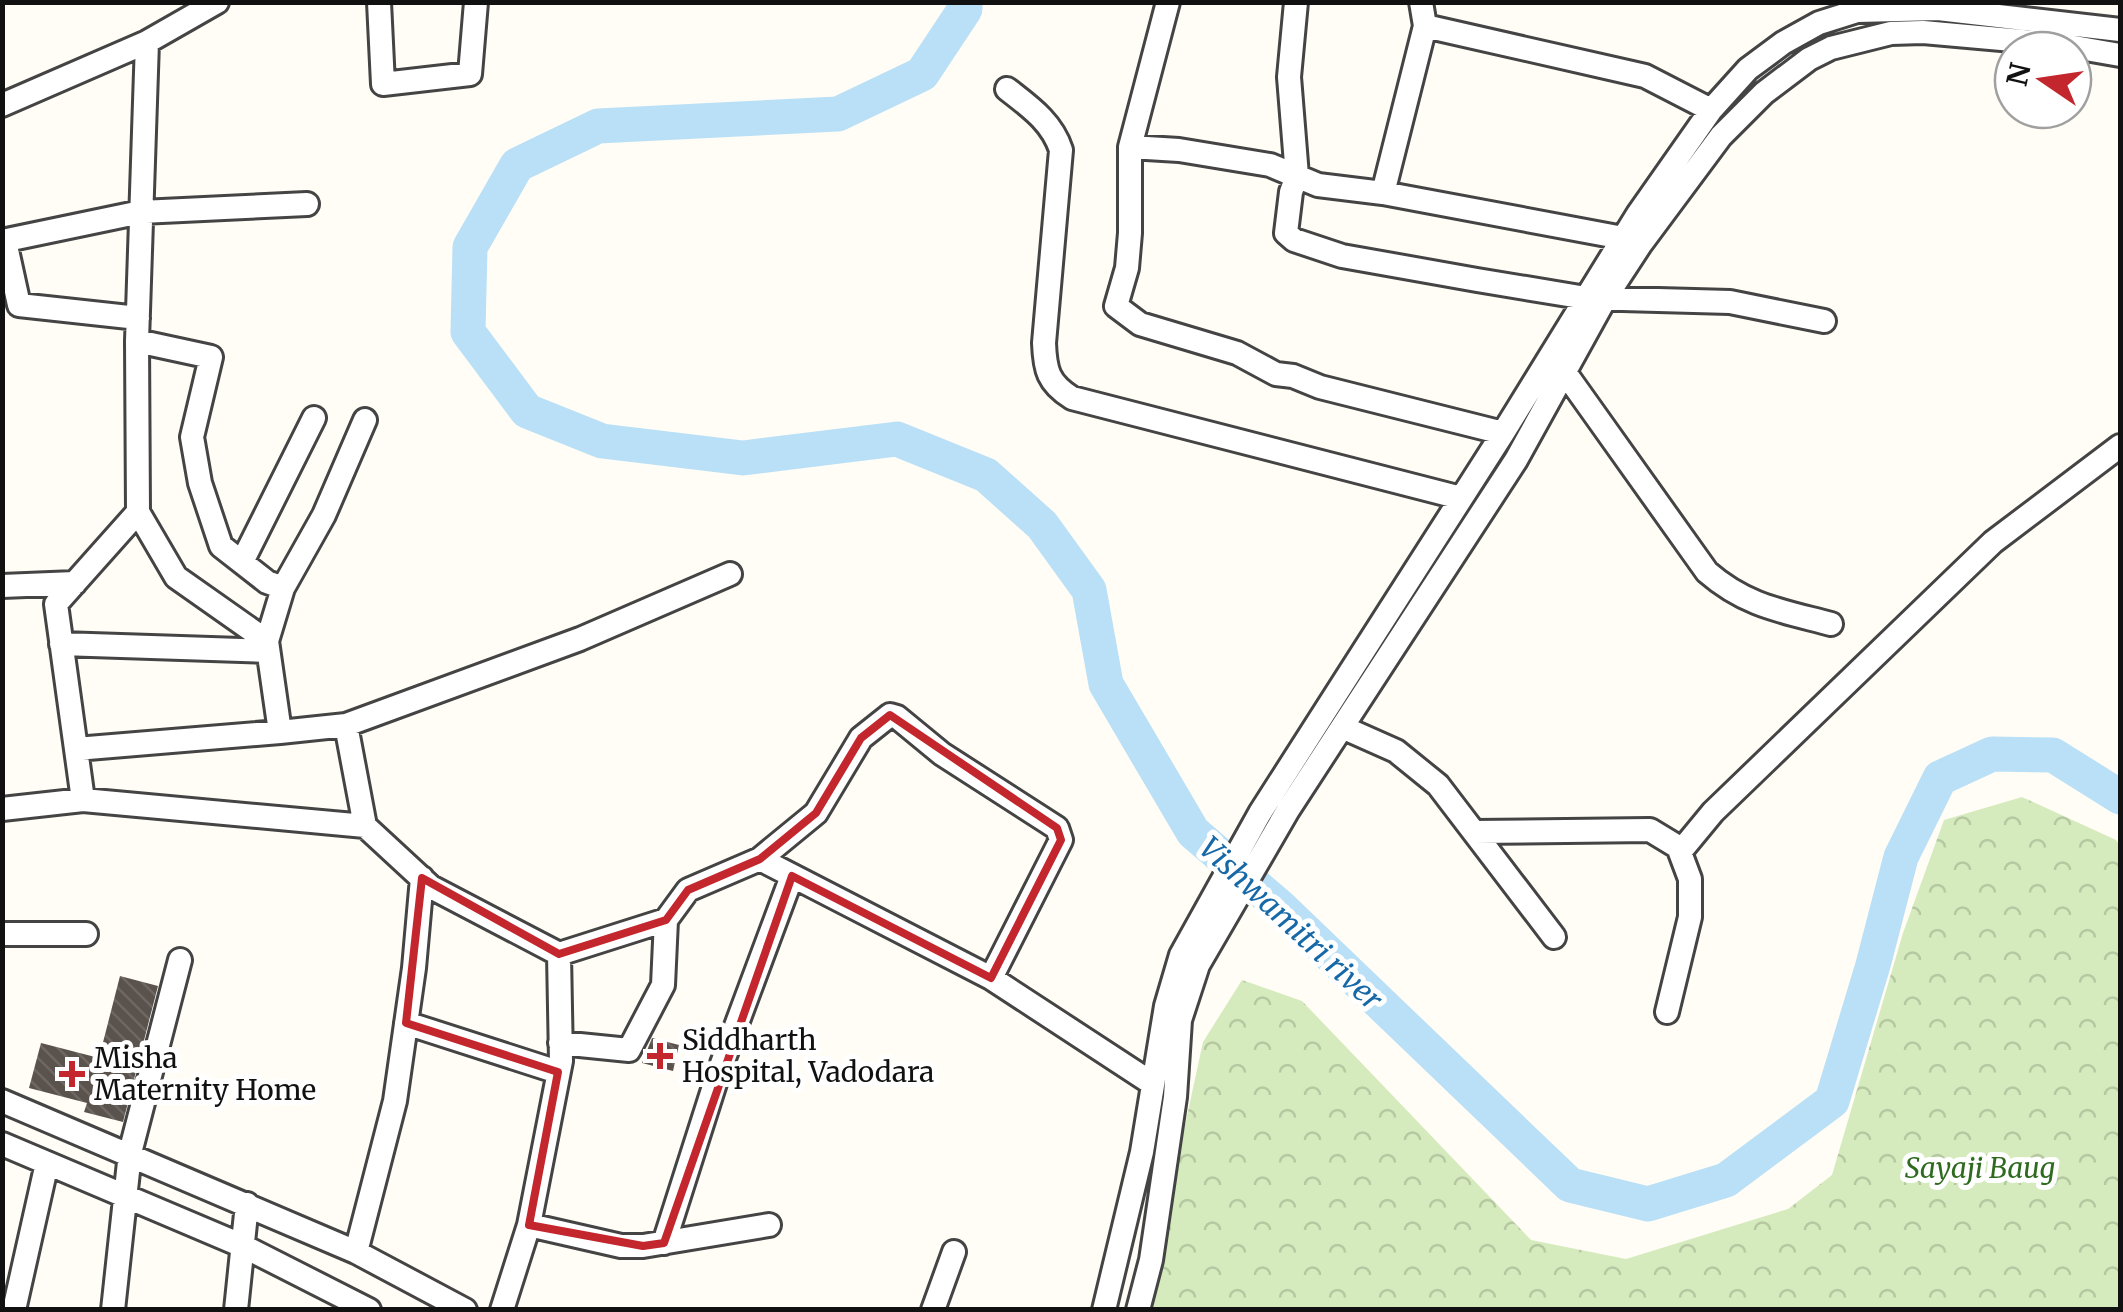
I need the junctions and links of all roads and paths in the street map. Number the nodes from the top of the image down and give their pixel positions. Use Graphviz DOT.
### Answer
graph roads {
  1 [pos="218,2"];
  2 [pos="379,2"];
  3 [pos="476,2"];
  4 [pos="1168,2"];
  5 [pos="1296,2"];
  6 [pos="1422,2"];
  7 [pos="1425,26"];
  8 [pos="2120,30"];
  9 [pos="147,42"];
  10 [pos="2120,56"];
  11 [pos="1008,89"];
  12 [pos="2,105"];
  13 [pos="1711,110"];
  14 [pos="1130,147"];
  15 [pos="1297,176"];
  16 [pos="1384,193"];
  17 [pos="307,204"];
  18 [pos="141,212"];
  19 [pos="1623,238"];
  20 [pos="4,241"];
  21 [pos="1596,298"];
  22 [pos="1824,321"];
  23 [pos="137,330"];
  24 [pos="1566,374"];
  25 [pos="314,418"];
  26 [pos="365,420"];
  27 [pos="1503,433"];
  28 [pos="2120,446"];
  29 [pos="1462,498"];
  30 [pos="138,512"];
  31 [pos="242,562"];
  32 [pos="730,574"];
  33 [pos="75,583"];
  34 [pos="2,586"];
  35 [pos="283,588"];
  36 [pos="1831,624"];
  37 [pos="61,644"];
  38 [pos="267,646"];
  39 [pos="346,725"];
  40 [pos="1342,727"];
  41 [pos="280,732"];
  42 [pos="76,749"];
  43 [pos="83,800"];
  44 [pos="2,810"];
  45 [pos="365,826"];
  46 [pos="1474,832"];
  47 [pos="1680,852"];
  48 [pos="760,859"];
  49 [pos="792,876"];
  50 [pos="422,878"];
  51 [pos="666,920"];
  52 [pos="2,934"];
  53 [pos="86,934"];
  54 [pos="1554,937"];
  55 [pos="559,954"];
  56 [pos="180,960"];
  57 [pos="1189,960"];
  58 [pos="991,978"];
  59 [pos="1667,1012"];
  60 [pos="406,1023"];
  61 [pos="560,1043"];
  62 [pos="558,1072"];
  63 [pos="1153,1084"];
  64 [pos="2,1102"];
  65 [pos="2,1144"];
  66 [pos="130,1153"];
  67 [pos="47,1163"];
  68 [pos="126,1194"];
  69 [pos="247,1204"];
  70 [pos="529,1224"];
  71 [pos="770,1225"];
  72 [pos="664,1243"];
  73 [pos="242,1246"];
  74 [pos="356,1252"];
  75 [pos="954,1252"];
  76 [pos="14,1310"];
  77 [pos="113,1310"];
  78 [pos="236,1310"];
  79 [pos="369,1310"];
  80 [pos="465,1310"];
  81 [pos="502,1310"];
  82 [pos="933,1310"];
  83 [pos="1104,1310"];
  84 [pos="1138,1310"];
  1 -- 9 [label="street"];
  2 -- 3 [label="street"];
  4 -- 14 [label="street"];
  5 -- 15 [label="street"];
  6 -- 7 [label="street"];
  7 -- 13 [label="street"];
  7 -- 16 [label="street"];
  8 -- 13 [label="street"];
  9 -- 12 [label="street"];
  9 -- 18 [label="street"];
  10 -- 21 [label="street"];
  11 -- 29 [label="street"];
  13 -- 19 [label="street"];
  14 -- 15 [label="street"];
  14 -- 27 [label="street"];
  15 -- 16 [label="street"];
  15 -- 21 [label="street"];
  16 -- 19 [label="street"];
  17 -- 18 [label="street"];
  18 -- 20 [label="street"];
  18 -- 23 [label="street"];
  19 -- 21 [label="street"];
  20 -- 23 [label="street"];
  21 -- 22 [label="street"];
  21 -- 24 [label="street"];
  21 -- 27 [label="street"];
  23 -- 30 [label="street"];
  23 -- 31 [label="street"];
  24 -- 36 [label="street"];
  24 -- 40 [label="street"];
  25 -- 31 [label="street"];
  26 -- 35 [label="street"];
  27 -- 29 [label="street"];
  28 -- 47 [label="street"];
  29 -- 57 [label="street"];
  30 -- 33 [label="street"];
  30 -- 38 [label="street"];
  31 -- 35 [label="street"];
  32 -- 39 [label="street"];
  33 -- 34 [label="street"];
  33 -- 37 [label="street"];
  35 -- 38 [label="street"];
  37 -- 38 [label="street"];
  37 -- 42 [label="street"];
  38 -- 41 [label="street"];
  39 -- 41 [label="street"];
  39 -- 45 [label="street"];
  40 -- 46 [label="street"];
  40 -- 57 [label="street"];
  41 -- 42 [label="street"];
  42 -- 43 [label="street"];
  43 -- 44 [label="street"];
  43 -- 45 [label="street"];
  45 -- 50 [label="street"];
  46 -- 47 [label="street"];
  46 -- 54 [label="street"];
  47 -- 59 [label="street"];
  48 -- 49 [label="street"];
  48 -- 51 [label="street"];
  48 -- 58 [label="street"];
  49 -- 58 [label="street"];
  49 -- 72 [label="street"];
  50 -- 55 [label="street"];
  50 -- 60 [label="street"];
  51 -- 55 [label="street"];
  51 -- 61 [label="street"];
  52 -- 53 [label="street"];
  55 -- 61 [label="street"];
  56 -- 66 [label="street"];
  57 -- 63 [label="street"];
  57 -- 84 [label="street"];
  58 -- 63 [label="street"];
  60 -- 62 [label="street"];
  60 -- 74 [label="street"];
  61 -- 62 [label="street"];
  62 -- 70 [label="street"];
  63 -- 83 [label="street"];
  64 -- 66 [label="street"];
  65 -- 67 [label="street"];
  66 -- 68 [label="street"];
  66 -- 69 [label="street"];
  67 -- 68 [label="street"];
  67 -- 76 [label="street"];
  68 -- 73 [label="street"];
  68 -- 77 [label="street"];
  69 -- 73 [label="street"];
  69 -- 74 [label="street"];
  70 -- 72 [label="street"];
  70 -- 81 [label="street"];
  71 -- 72 [label="street"];
  73 -- 78 [label="street"];
  73 -- 79 [label="street"];
  74 -- 80 [label="street"];
  75 -- 82 [label="street"];
}
